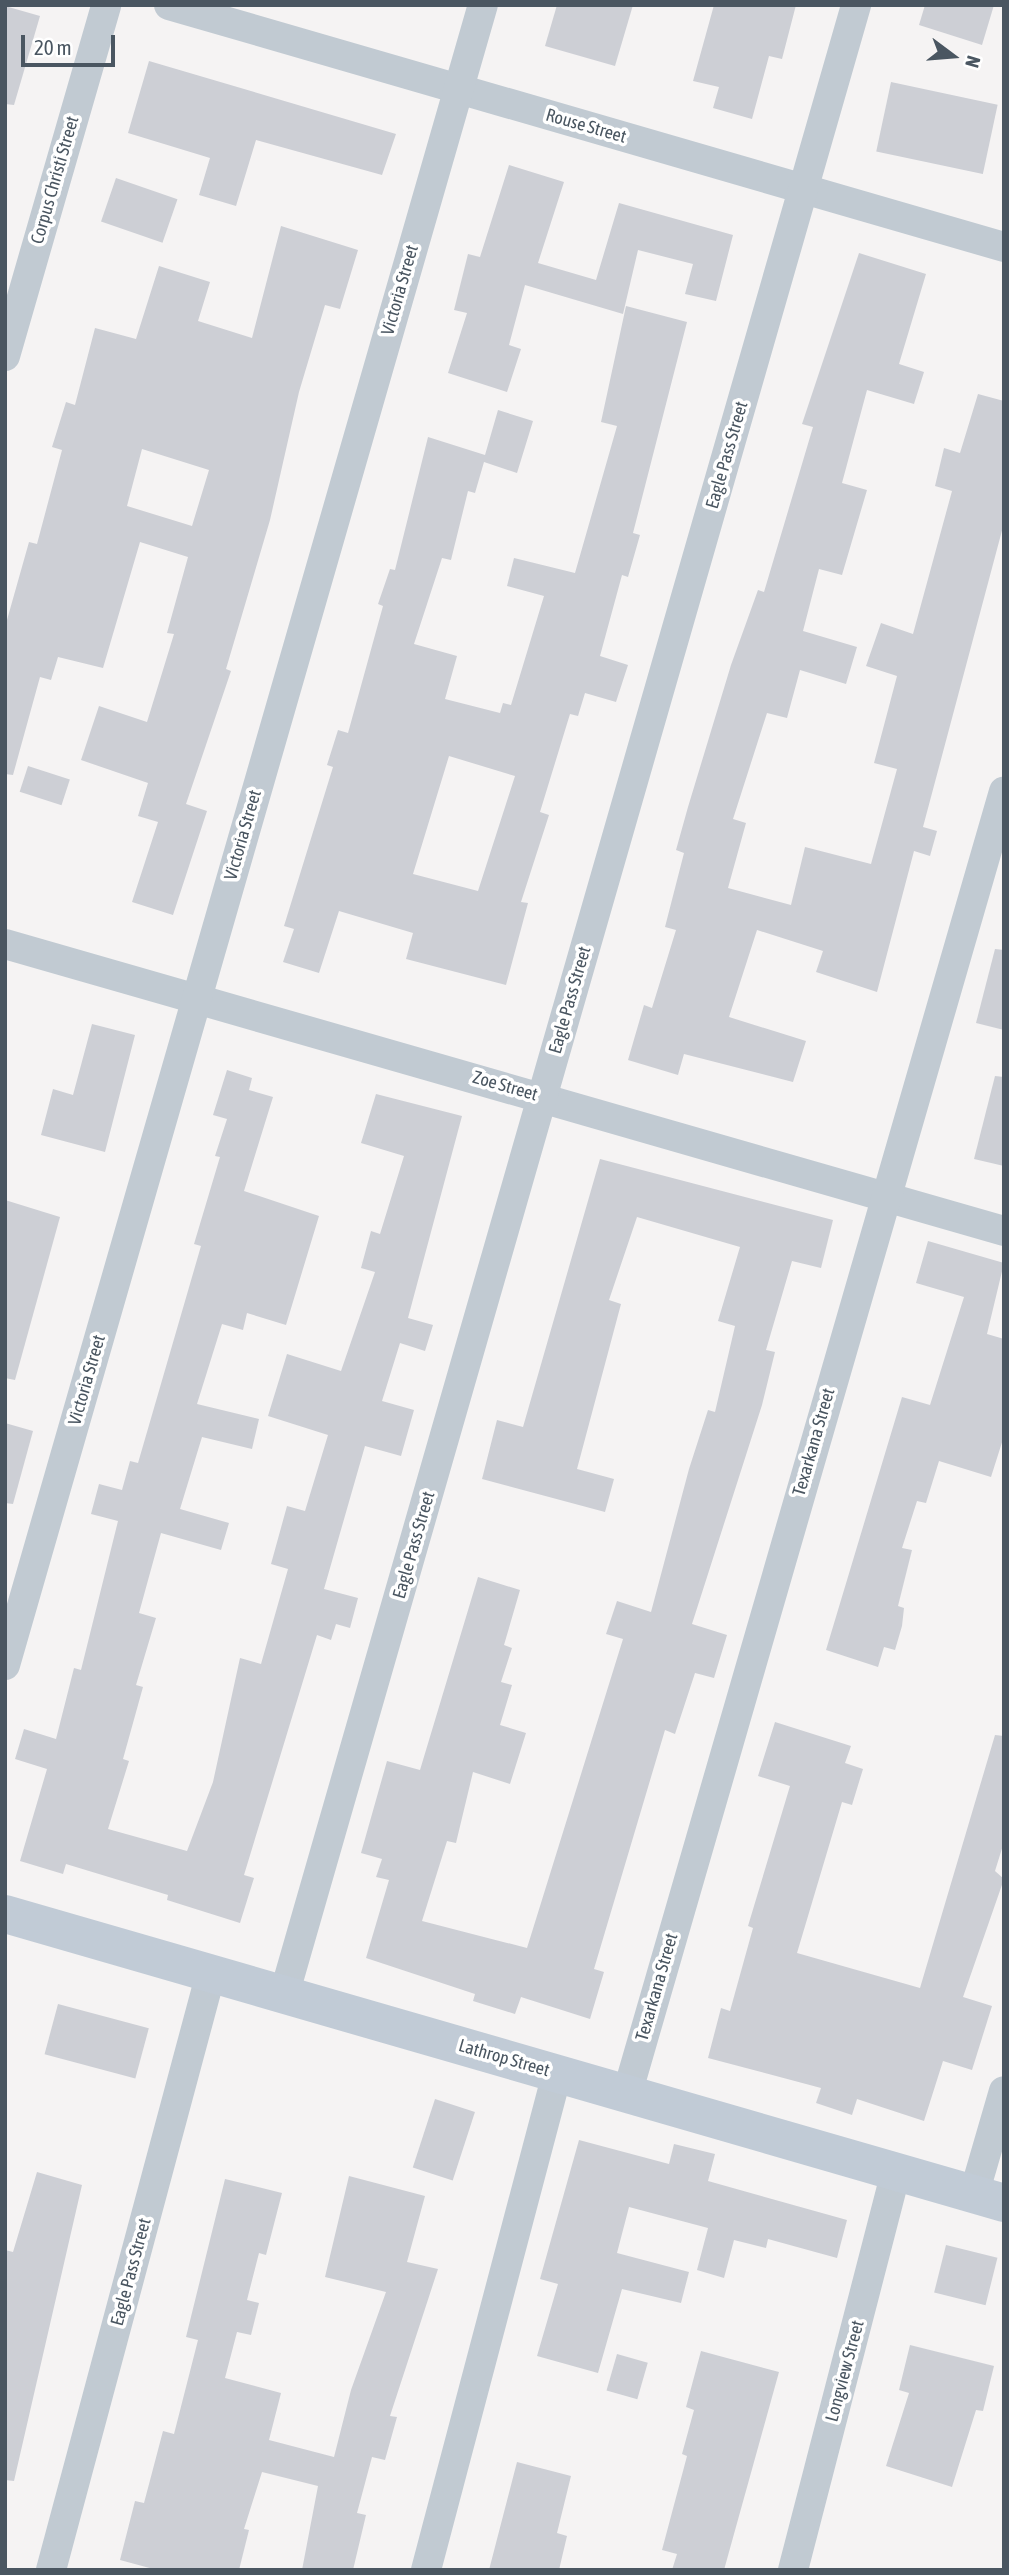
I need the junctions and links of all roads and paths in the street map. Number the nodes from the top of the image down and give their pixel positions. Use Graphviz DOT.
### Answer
graph roads {
  1 [pos="106,5"];
  2 [pos="169,5"];
  3 [pos="483,5"];
  4 [pos="856,5"];
  5 [pos="458,89"];
  6 [pos="803,189"];
  7 [pos="1004,247"];
  8 [pos="5,356"];
  9 [pos="1004,791"];
  10 [pos="5,944"];
  11 [pos="195,999"];
  12 [pos="543,1096"];
  13 [pos="884,1196"];
  14 [pos="1004,1231"];
  15 [pos="5,1665"];
  16 [pos="5,1914"];
  17 [pos="211,1973"];
  18 [pos="284,1994"];
  19 [pos="557,2074"];
  20 [pos="1004,2091"];
  21 [pos="627,2094"];
  22 [pos="896,2172"];
  23 [pos="989,2199"];
  24 [pos="51,2570"];
  25 [pos="426,2570"];
  26 [pos="793,2570"];
  1 -- 8 [label="street, Corpus Christi Street"];
  2 -- 5 [label="street, Rouse Street"];
  3 -- 5 [label="street, Victoria Street"];
  4 -- 6 [label="street, Eagle Pass Street"];
  5 -- 6 [label="street, Rouse Street"];
  5 -- 11 [label="street, Victoria Street"];
  6 -- 7 [label="street, Rouse Street"];
  6 -- 12 [label="street, Eagle Pass Street"];
  9 -- 13 [label="street, Texarkana Street"];
  10 -- 11 [label="street, Zoe Street"];
  11 -- 12 [label="street, Zoe Street"];
  11 -- 15 [label="street, Victoria Street"];
  12 -- 13 [label="street, Zoe Street"];
  12 -- 18 [label="street, Eagle Pass Street"];
  13 -- 14 [label="street, Zoe Street"];
  13 -- 21 [label="street, Texarkana Street"];
  16 -- 17 [label="street, Lathrop Street"];
  17 -- 18 [label="street, Lathrop Street"];
  17 -- 24 [label="street, Eagle Pass Street"];
  18 -- 19 [label="street, Lathrop Street"];
  19 -- 21 [label="street, Lathrop Street"];
  19 -- 25 [label="street"];
  20 -- 23 [label="street"];
  21 -- 22 [label="street, Lathrop Street"];
  22 -- 23 [label="street, Lathrop Street"];
  22 -- 26 [label="street, Longview Street"];
}
